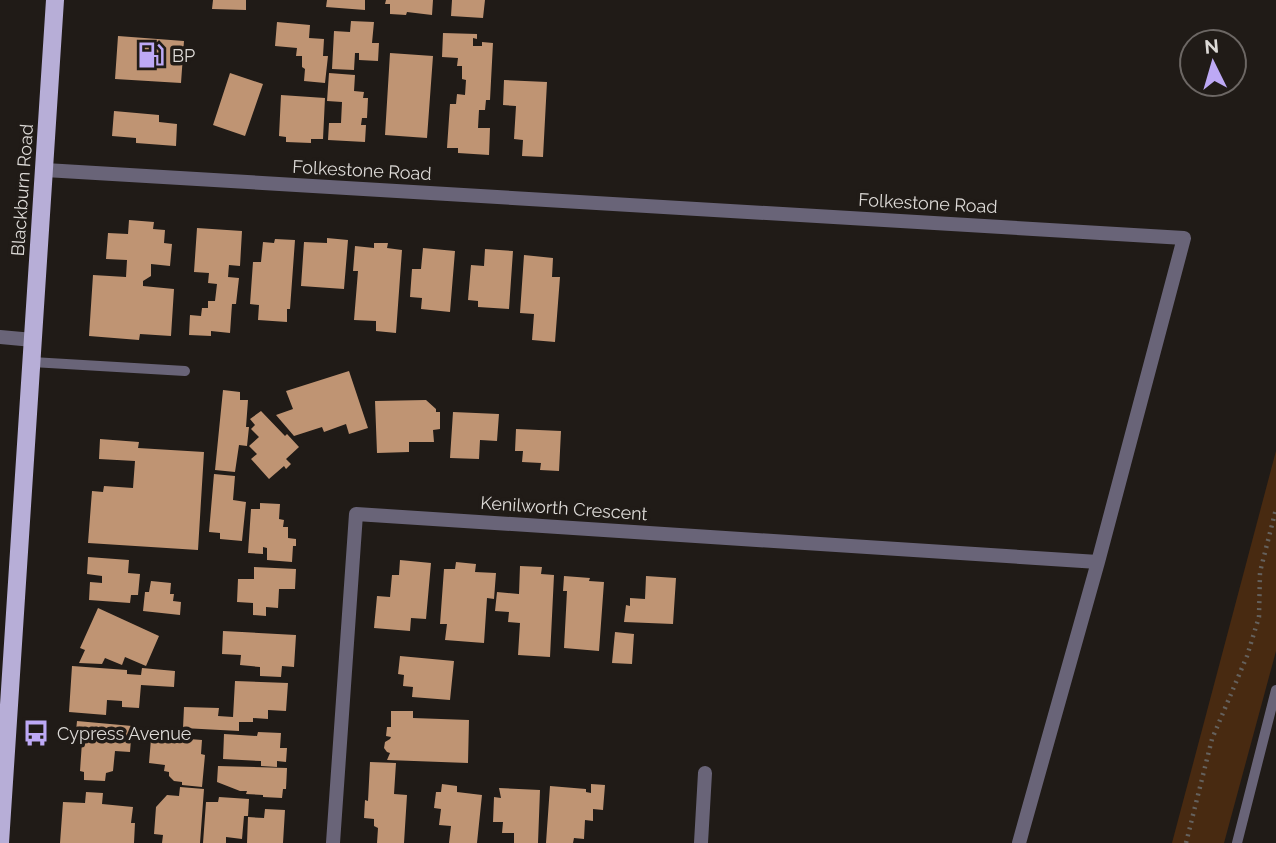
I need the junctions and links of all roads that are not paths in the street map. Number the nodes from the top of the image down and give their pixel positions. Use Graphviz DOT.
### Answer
graph roads {
  1 [pos="55,0"];
  2 [pos="44,170"];
  3 [pos="0,337"];
  4 [pos="33,340"];
  5 [pos="32,362"];
  6 [pos="185,371"];
  7 [pos="1098,562"];
  8 [pos="1276,690"];
  9 [pos="705,773"];
  10 [pos="0,834"];
  11 [pos="0,843"];
  12 [pos="333,843"];
  13 [pos="701,843"];
  14 [pos="1019,843"];
  15 [pos="1237,843"];
  1 -- 2 [label="main road, Blackburn Road"];
  2 -- 4 [label="main road, Blackburn Road"];
  2 -- 7 [label="street, Folkestone Road"];
  3 -- 4 [label="street"];
  4 -- 5 [label="main road, Blackburn Road"];
  5 -- 6 [label="lane"];
  5 -- 10 [label="main road, Blackburn Road"];
  7 -- 12 [label="street, Kenilworth Crescent"];
  7 -- 14 [label="street, Folkestone Road"];
  8 -- 15 [label="lane"];
  9 -- 13 [label="street"];
  10 -- 11 [label="main road, Blackburn Road"];
}
